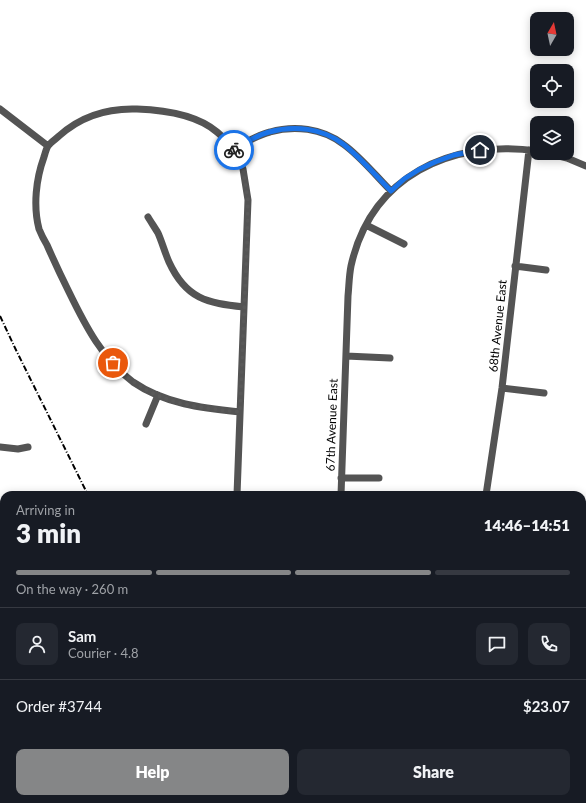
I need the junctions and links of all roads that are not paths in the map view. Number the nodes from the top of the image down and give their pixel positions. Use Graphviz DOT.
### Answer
graph roads {
  1 [pos="0,109"];
  2 [pos="48,146"];
  3 [pos="234,149"];
  4 [pos="529,150"];
  5 [pos="572,160"];
  6 [pos="586,166"];
  7 [pos="391,191"];
  8 [pos="148,217"];
  9 [pos="366,225"];
  10 [pos="404,244"];
  11 [pos="515,266"];
  12 [pos="546,270"];
  13 [pos="244,307"];
  14 [pos="346,356"];
  15 [pos="390,358"];
  16 [pos="502,388"];
  17 [pos="544,393"];
  18 [pos="158,395"];
  19 [pos="240,412"];
  20 [pos="146,424"];
  21 [pos="28,446"];
  22 [pos="0,447"];
  23 [pos="341,478"];
  24 [pos="379,478"];
  25 [pos="237,491"];
  26 [pos="341,491"];
  27 [pos="487,491"];
  1 -- 2 [label="street"];
  2 -- 3 [label="street"];
  2 -- 18 [label="street"];
  3 -- 7 [label="street"];
  3 -- 13 [label="street"];
  4 -- 7 [label="street, 67th Avenue East"];
  4 -- 11 [label="street, 68th Avenue East"];
  5 -- 6 [label="street"];
  7 -- 9 [label="street, 67th Avenue East"];
  8 -- 13 [label="street"];
  9 -- 10 [label="street"];
  9 -- 14 [label="street, 67th Avenue East"];
  11 -- 12 [label="street, 68th Avenue East"];
  11 -- 16 [label="street, 68th Avenue East"];
  13 -- 19 [label="street"];
  14 -- 15 [label="street"];
  14 -- 23 [label="street, 67th Avenue East"];
  16 -- 17 [label="street, 68th Avenue East"];
  16 -- 27 [label="street, 68th Avenue East"];
  18 -- 19 [label="street"];
  18 -- 20 [label="street"];
  19 -- 25 [label="street"];
  21 -- 22 [label="street"];
  23 -- 24 [label="street"];
  23 -- 26 [label="street, 67th Avenue East"];
}
